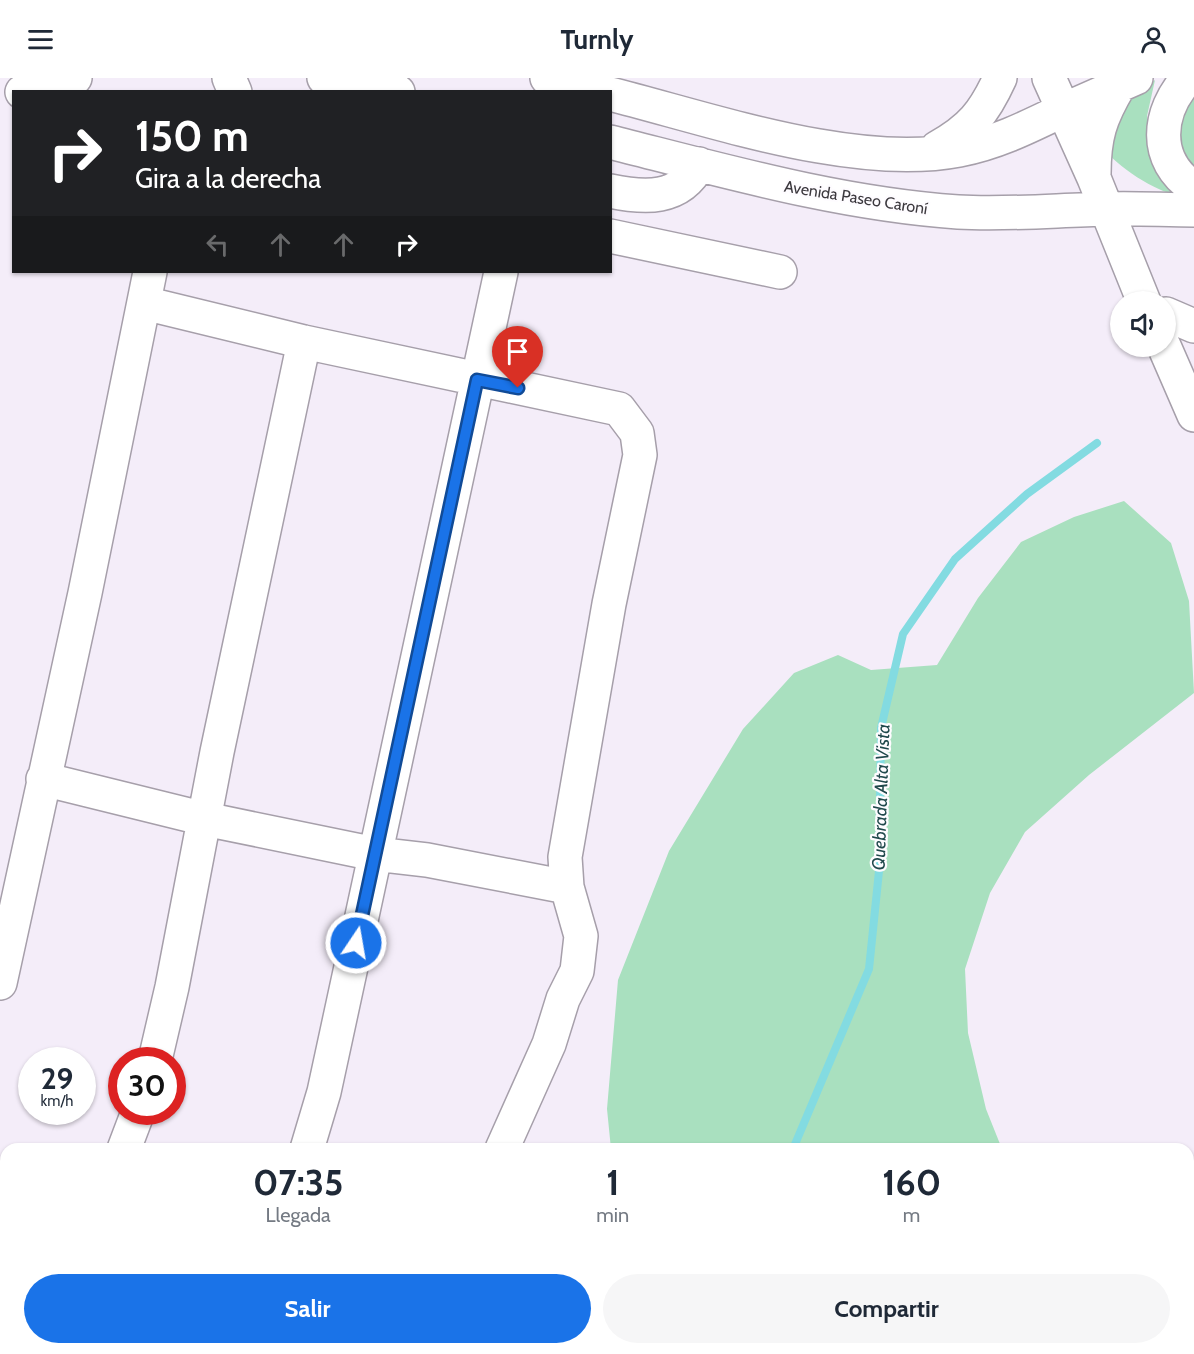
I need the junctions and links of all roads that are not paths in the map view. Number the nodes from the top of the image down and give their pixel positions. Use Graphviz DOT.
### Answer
graph roads {
  1 [pos="75,78"];
  2 [pos="324,78"];
  3 [pos="547,78"];
  4 [pos="1000,78"];
  5 [pos="1049,78"];
  6 [pos="1188,78"];
  7 [pos="1128,82"];
  8 [pos="30,90"];
  9 [pos="387,90"];
  10 [pos="592,90"];
  11 [pos="612,95"];
  12 [pos="1063,110"];
  13 [pos="612,142"];
  14 [pos="924,155"];
  15 [pos="699,164"];
  16 [pos="1094,178"];
  17 [pos="1194,188"];
  18 [pos="612,191"];
  19 [pos="1107,209"];
  20 [pos="1194,210"];
  21 [pos="612,236"];
  22 [pos="780,272"];
  23 [pos="150,273"];
  24 [pos="501,273"];
  25 [pos="1145,291"];
  26 [pos="144,303"];
  27 [pos="1176,317"];
  28 [pos="1194,326"];
  29 [pos="304,342"];
  30 [pos="1169,357"];
  31 [pos="477,380"];
  32 [pos="1194,415"];
  33 [pos="44,779"];
  34 [pos="205,819"];
  35 [pos="375,854"];
  36 [pos="567,887"];
  37 [pos="0,983"];
  38 [pos="157,1047"];
  39 [pos="133,1125"];
  40 [pos="126,1143"];
  41 [pos="309,1143"];
  42 [pos="505,1143"];
  1 -- 8 [label="street"];
  2 -- 9 [label="street"];
  3 -- 10 [label="street"];
  4 -- 14 [label="street"];
  5 -- 12 [label="street"];
  6 -- 17 [label="street"];
  7 -- 12 [label="street"];
  7 -- 16 [label="street"];
  11 -- 14 [label="street"];
  12 -- 14 [label="street"];
  12 -- 16 [label="street"];
  13 -- 15 [label="street, Avenida Paseo Caroní"];
  15 -- 18 [label="street"];
  15 -- 19 [label="street, Avenida Paseo Caroní"];
  16 -- 19 [label="street"];
  19 -- 20 [label="street, Avenida Paseo Caroní"];
  19 -- 25 [label="street"];
  21 -- 22 [label="street"];
  23 -- 26 [label="street"];
  24 -- 31 [label="street"];
  26 -- 29 [label="street"];
  26 -- 33 [label="street"];
  27 -- 28 [label="street"];
  29 -- 31 [label="street"];
  29 -- 34 [label="street"];
  30 -- 32 [label="street"];
  31 -- 35 [label="street"];
  31 -- 36 [label="street"];
  33 -- 34 [label="street"];
  33 -- 37 [label="street"];
  34 -- 35 [label="street"];
  34 -- 38 [label="street"];
  35 -- 36 [label="street"];
  35 -- 41 [label="street"];
  36 -- 42 [label="street"];
  39 -- 40 [label="street"];
}
